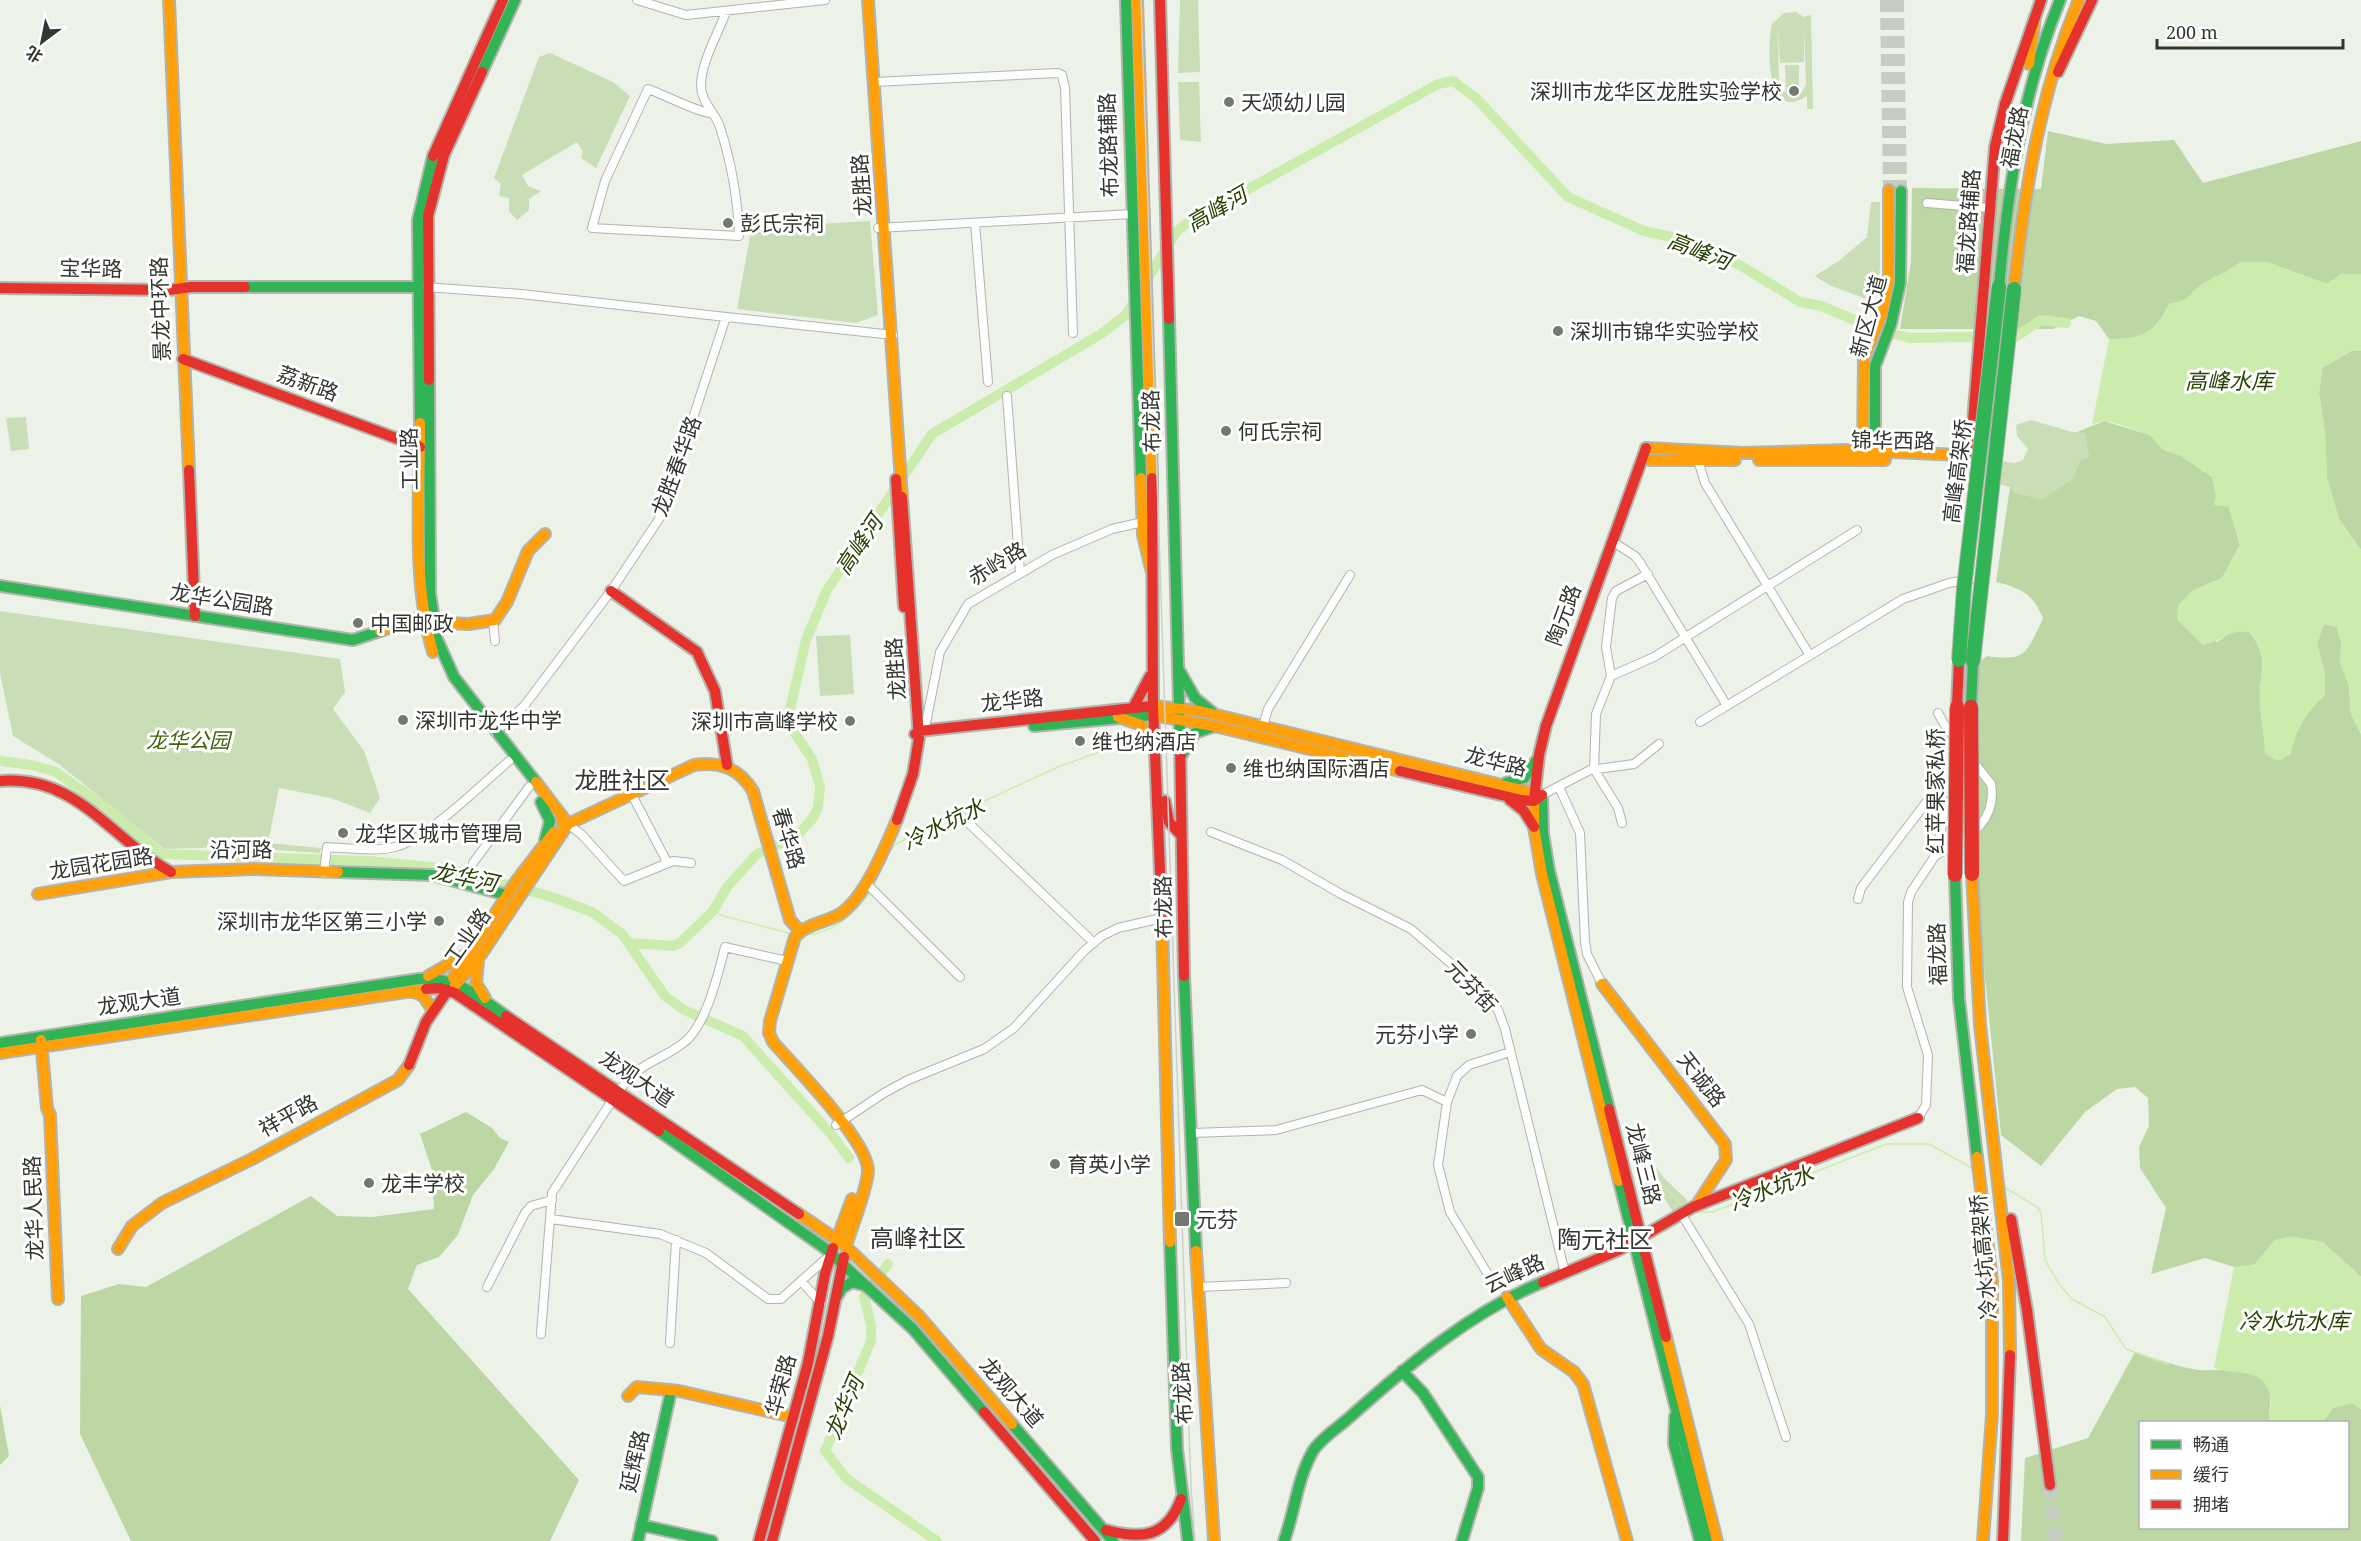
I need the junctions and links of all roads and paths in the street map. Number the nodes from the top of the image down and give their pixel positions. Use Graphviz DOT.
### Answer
graph roads {
  1 [pos="169,0"];
  2 [pos="503,0"];
  3 [pos="514,0"];
  4 [pos="637,0"];
  5 [pos="825,0"];
  6 [pos="861,0"];
  7 [pos="868,0"];
  8 [pos="1126,0"];
  9 [pos="1137,0"];
  10 [pos="1160,0"];
  11 [pos="2041,0"];
  12 [pos="2060,0"];
  13 [pos="2079,0"];
  14 [pos="2092,0"];
  15 [pos="726,12"];
  16 [pos="2035,17"];
  17 [pos="874,82"];
  18 [pos="2025,96"];
  19 [pos="712,113"];
  20 [pos="2035,129"];
  21 [pos="1895,190"];
  22 [pos="1926,203"];
  23 [pos="1989,208"];
  24 [pos="1132,214"];
  25 [pos="1070,217"];
  26 [pos="975,223"];
  27 [pos="882,228"];
  28 [pos="423,287"];
  29 [pos="0,288"];
  30 [pos="2006,288"];
  31 [pos="181,289"];
  32 [pos="1140,290"];
  33 [pos="726,317"];
  34 [pos="1073,333"];
  35 [pos="890,335"];
  36 [pos="183,359"];
  37 [pos="988,382"];
  38 [pos="1007,396"];
  39 [pos="420,447"];
  40 [pos="1968,452"];
  41 [pos="1650,453"];
  42 [pos="1871,455"];
  43 [pos="1698,460"];
  44 [pos="1143,522"];
  45 [pos="1857,531"];
  46 [pos="544,534"];
  47 [pos="1618,545"];
  48 [pos="1020,573"];
  49 [pos="1152,573"];
  50 [pos="1648,574"];
  51 [pos="1350,575"];
  52 [pos="1985,577"];
  53 [pos="0,586"];
  54 [pos="1768,586"];
  55 [pos="611,591"];
  56 [pos="195,616"];
  57 [pos="428,618"];
  58 [pos="494,621"];
  59 [pos="1686,637"];
  60 [pos="495,640"];
  61 [pos="1809,654"];
  62 [pos="1177,664"];
  63 [pos="1153,670"];
  64 [pos="1611,676"];
  65 [pos="1727,706"];
  66 [pos="1964,707"];
  67 [pos="1133,708"];
  68 [pos="1154,712"];
  69 [pos="1178,713"];
  70 [pos="1938,713"];
  71 [pos="1118,717"];
  72 [pos="1219,722"];
  73 [pos="1700,722"];
  74 [pos="1263,726"];
  75 [pos="495,732"];
  76 [pos="917,735"];
  77 [pos="1659,744"];
  78 [pos="1155,747"];
  79 [pos="1539,755"];
  80 [pos="1180,760"];
  81 [pos="508,761"];
  82 [pos="727,765"];
  83 [pos="1594,769"];
  84 [pos="0,781"];
  85 [pos="529,787"];
  86 [pos="1559,787"];
  87 [pos="1501,789"];
  88 [pos="631,793"];
  89 [pos="1537,796"];
  90 [pos="541,802"];
  91 [pos="958,813"];
  92 [pos="1169,822"];
  93 [pos="1622,823"];
  94 [pos="564,824"];
  95 [pos="1534,827"];
  96 [pos="1211,832"];
  97 [pos="1159,834"];
  98 [pos="1181,835"];
  99 [pos="543,844"];
  100 [pos="1935,856"];
  101 [pos="667,862"];
  102 [pos="691,862"];
  103 [pos="473,863"];
  104 [pos="324,870"];
  105 [pos="171,872"];
  106 [pos="1972,874"];
  107 [pos="1955,875"];
  108 [pos="522,882"];
  109 [pos="872,888"];
  110 [pos="38,894"];
  111 [pos="512,894"];
  112 [pos="1858,899"];
  113 [pos="1162,918"];
  114 [pos="794,933"];
  115 [pos="1094,943"];
  116 [pos="475,953"];
  117 [pos="784,960"];
  118 [pos="960,977"];
  119 [pos="1602,984"];
  120 [pos="415,985"];
  121 [pos="453,985"];
  122 [pos="492,1005"];
  123 [pos="433,1010"];
  124 [pos="1980,1025"];
  125 [pos="1963,1032"];
  126 [pos="45,1042"];
  127 [pos="0,1043"];
  128 [pos="1510,1052"];
  129 [pos="0,1053"];
  130 [pos="1985,1076"];
  131 [pos="616,1095"];
  132 [pos="1447,1102"];
  133 [pos="1918,1118"];
  134 [pos="839,1123"];
  135 [pos="1191,1133"];
  136 [pos="552,1200"];
  137 [pos="1689,1210"];
  138 [pos="551,1219"];
  139 [pos="676,1240"];
  140 [pos="1637,1240"];
  141 [pos="841,1242"];
  142 [pos="118,1249"];
  143 [pos="837,1258"];
  144 [pos="1565,1273"];
  145 [pos="1489,1275"];
  146 [pos="801,1281"];
  147 [pos="872,1283"];
  148 [pos="1286,1283"];
  149 [pos="487,1287"];
  150 [pos="1199,1287"];
  151 [pos="1507,1297"];
  152 [pos="58,1299"];
  153 [pos="835,1299"];
  154 [pos="821,1303"];
  155 [pos="1659,1326"];
  156 [pos="541,1334"];
  157 [pos="822,1335"];
  158 [pos="670,1343"];
  159 [pos="1402,1371"];
  160 [pos="671,1390"];
  161 [pos="1992,1390"];
  162 [pos="628,1396"];
  163 [pos="1676,1407"];
  164 [pos="794,1417"];
  165 [pos="1786,1437"];
  166 [pos="2050,1485"];
  167 [pos="1182,1495"];
  168 [pos="641,1525"];
  169 [pos="1099,1526"];
  170 [pos="1715,1540"];
  171 [pos="638,1541"];
  172 [pos="712,1541"];
  173 [pos="759,1541"];
  174 [pos="772,1541"];
  175 [pos="1095,1541"];
  176 [pos="1113,1541"];
  177 [pos="1188,1541"];
  178 [pos="1214,1541"];
  179 [pos="1284,1541"];
  180 [pos="1462,1541"];
  181 [pos="1627,1541"];
  182 [pos="1700,1541"];
  183 [pos="1974,1541"];
  184 [pos="1983,1541"];
  185 [pos="2002,1541"];
  1 -- 31 [label="main road, 景龙中环路"];
  2 -- 28 [label="main road, 工业路"];
  3 -- 28 [label="main road, 工业路"];
  4 -- 15 [label="street"];
  5 -- 15 [label="street"];
  6 -- 27 [label="main road, 龙胜路"];
  7 -- 17 [label="main road, 龙胜路"];
  8 -- 24 [label="main road, 布龙路辅路"];
  9 -- 32 [label="main road"];
  10 -- 62 [label="main road, 布龙路"];
  11 -- 16 [label="main road, 福龙路辅路"];
  12 -- 18 [label="main road, 福龙路"];
  13 -- 20 [label="main road, 福龙路"];
  14 -- 20 [label="main road"];
  15 -- 19 [label="street"];
  16 -- 18 [label="main road"];
  16 -- 23 [label="main road, 福龙路辅路"];
  17 -- 25 [label="street"];
  17 -- 27 [label="main road, 龙胜路"];
  18 -- 30 [label="main road, 福龙路"];
  19 -- 19 [label="street"];
  20 -- 30 [label="main road, 福龙路"];
  21 -- 42 [label="main road, 新区大道"];
  22 -- 23 [label="street"];
  23 -- 40 [label="main road, 福龙路辅路"];
  24 -- 25 [label="street"];
  24 -- 32 [label="main road, 布龙路辅路"];
  25 -- 26 [label="street"];
  25 -- 34 [label="street"];
  26 -- 27 [label="street"];
  26 -- 37 [label="street"];
  27 -- 35 [label="main road, 龙胜路"];
  28 -- 31 [label="main road, 宝华路"];
  28 -- 33 [label="street"];
  28 -- 39 [label="main road, 工业路"];
  28 -- 57 [label="main road, 工业路"];
  29 -- 31 [label="main road, 宝华路"];
  30 -- 66 [label="main road, 高峰高架桥, bridge"];
  31 -- 36 [label="main road, 景龙中环路"];
  32 -- 44 [label="main road"];
  32 -- 49 [label="main road, 布龙路"];
  33 -- 35 [label="street"];
  33 -- 55 [label="street, 龙胜春华路"];
  35 -- 76 [label="main road, 龙胜路"];
  36 -- 39 [label="main road, 荔新路"];
  36 -- 56 [label="main road, 景龙中环路"];
  38 -- 48 [label="street"];
  39 -- 57 [label="main road, 工业路"];
  40 -- 42 [label="main road, 锦华西路"];
  41 -- 42 [label="main road, 锦华西路"];
  41 -- 43 [label="main road, 锦华西路"];
  41 -- 47 [label="main road, 陶元路"];
  41 -- 79 [label="main road, 陶元路"];
  42 -- 43 [label="main road, 锦华西路"];
  43 -- 54 [label="street"];
  44 -- 48 [label="street, 赤岭路"];
  44 -- 49 [label="main road"];
  45 -- 54 [label="street"];
  46 -- 58 [label="main road"];
  47 -- 50 [label="street"];
  47 -- 89 [label="main road, 陶元路"];
  48 -- 76 [label="street, 赤岭路"];
  49 -- 63 [label="main road, 布龙路"];
  50 -- 59 [label="street"];
  50 -- 64 [label="street"];
  51 -- 74 [label="street"];
  52 -- 61 [label="street"];
  53 -- 56 [label="main road, 龙华公园路"];
  54 -- 59 [label="street"];
  54 -- 61 [label="street"];
  55 -- 75 [label="street, 龙胜春华路"];
  55 -- 82 [label="main road"];
  56 -- 57 [label="main road, 龙华公园路"];
  57 -- 58 [label="main road"];
  57 -- 75 [label="main road, 工业路"];
  57 -- 81 [label="main road, 工业路"];
  58 -- 60 [label="street"];
  59 -- 64 [label="street"];
  59 -- 65 [label="street"];
  61 -- 65 [label="street"];
  62 -- 69 [label="main road, 布龙路"];
  62 -- 72 [label="main road"];
  63 -- 67 [label="main road"];
  63 -- 68 [label="main road, 布龙路"];
  64 -- 83 [label="street"];
  65 -- 73 [label="street"];
  66 -- 106 [label="main road, 红苹果家私桥, bridge"];
  66 -- 107 [label="main road, 红苹果家私桥, bridge"];
  67 -- 68 [label="main road, 龙华路"];
  67 -- 76 [label="main road, 龙华路"];
  68 -- 69 [label="main road, 龙华路"];
  68 -- 71 [label="main road, 龙华路"];
  68 -- 78 [label="main road, 布龙路"];
  68 -- 92 [label="main road"];
  69 -- 72 [label="main road, 龙华路"];
  69 -- 80 [label="main road, 布龙路"];
  70 -- 100 [label="street"];
  71 -- 76 [label="main road, 龙华路"];
  71 -- 78 [label="main road"];
  72 -- 74 [label="main road, 龙华路"];
  72 -- 80 [label="main road"];
  72 -- 87 [label="main road, 龙华路"];
  74 -- 87 [label="main road, 龙华路"];
  75 -- 94 [label="main road, 工业路"];
  76 -- 114 [label="main road, 龙胜路"];
  77 -- 83 [label="street"];
  78 -- 97 [label="main road, 布龙路"];
  79 -- 87 [label="main road"];
  79 -- 89 [label="main road, 陶元路"];
  80 -- 98 [label="main road, 布龙路"];
  81 -- 85 [label="main road, 工业路"];
  81 -- 104 [label="street"];
  82 -- 88 [label="main road"];
  82 -- 114 [label="main road, 春华路"];
  83 -- 86 [label="street"];
  83 -- 93 [label="street"];
  84 -- 105 [label="main road"];
  85 -- 90 [label="main road, 工业路"];
  85 -- 103 [label="street"];
  86 -- 89 [label="street"];
  86 -- 119 [label="street"];
  87 -- 89 [label="main road, 龙华路"];
  87 -- 95 [label="main road"];
  88 -- 94 [label="main road"];
  88 -- 101 [label="street"];
  89 -- 95 [label="main road, 龙峰三路"];
  89 -- 140 [label="main road, 龙峰三路"];
  90 -- 94 [label="main road, 工业路"];
  90 -- 99 [label="main road"];
  91 -- 115 [label="street"];
  92 -- 97 [label="main road"];
  92 -- 98 [label="main road"];
  94 -- 99 [label="main road, 工业路"];
  94 -- 101 [label="street"];
  94 -- 108 [label="main road, 工业路"];
  95 -- 140 [label="main road, 龙峰三路"];
  96 -- 128 [label="street, 元芬街"];
  97 -- 113 [label="main road, 布龙路"];
  98 -- 135 [label="main road, 布龙路"];
  99 -- 108 [label="main road, 工业路"];
  100 -- 112 [label="street"];
  100 -- 133 [label="street"];
  101 -- 102 [label="street"];
  104 -- 105 [label="main road, 沿河路"];
  104 -- 111 [label="main road, 沿河路"];
  105 -- 110 [label="main road, 龙园花园路"];
  106 -- 124 [label="main road, 福龙路"];
  107 -- 125 [label="main road, 福龙路"];
  108 -- 111 [label="main road, 工业路"];
  109 -- 118 [label="street"];
  111 -- 116 [label="main road, 工业路"];
  113 -- 115 [label="street"];
  113 -- 167 [label="main road, 布龙路"];
  114 -- 117 [label="main road"];
  115 -- 134 [label="street"];
  116 -- 120 [label="main road"];
  116 -- 121 [label="main road, 工业路"];
  116 -- 122 [label="main road"];
  117 -- 131 [label="street"];
  117 -- 134 [label="main road"];
  119 -- 137 [label="main road, 天诚路"];
  120 -- 121 [label="main road, 龙观大道"];
  120 -- 123 [label="main road"];
  120 -- 126 [label="main road, 龙观大道"];
  121 -- 122 [label="main road, 龙观大道"];
  121 -- 123 [label="main road, 祥平路"];
  121 -- 131 [label="main road, 龙观大道"];
  122 -- 131 [label="main road, 龙观大道"];
  123 -- 142 [label="main road, 祥平路"];
  124 -- 130 [label="main road, 冷水坑高架桥"];
  125 -- 161 [label="main road, 冷水坑高架桥"];
  126 -- 127 [label="main road, 龙观大道"];
  126 -- 129 [label="main road, 龙观大道"];
  126 -- 152 [label="main road, 龙华人民路"];
  128 -- 132 [label="street"];
  128 -- 144 [label="street, 元芬街"];
  130 -- 166 [label="main road"];
  130 -- 185 [label="main road, 冷水坑高架桥"];
  131 -- 136 [label="street"];
  131 -- 141 [label="main road, 龙观大道"];
  131 -- 143 [label="main road, 龙观大道"];
  132 -- 135 [label="street"];
  132 -- 145 [label="street"];
  133 -- 137 [label="main road, 云峰路"];
  134 -- 141 [label="main road"];
  135 -- 150 [label="main road, 布龙路"];
  136 -- 138 [label="street"];
  136 -- 149 [label="street"];
  137 -- 140 [label="main road, 云峰路"];
  137 -- 165 [label="street"];
  138 -- 139 [label="street"];
  138 -- 156 [label="street"];
  139 -- 146 [label="street"];
  139 -- 158 [label="street"];
  140 -- 144 [label="main road, 云峰路"];
  140 -- 155 [label="main road, 龙峰三路"];
  141 -- 143 [label="main road, 华荣路"];
  141 -- 147 [label="main road, 龙观大道"];
  143 -- 146 [label="street"];
  143 -- 147 [label="main road, 龙观大道"];
  143 -- 153 [label="main road, 华荣路"];
  143 -- 154 [label="main road, 华荣路"];
  144 -- 151 [label="main road, 云峰路"];
  146 -- 154 [label="street"];
  147 -- 153 [label="main road"];
  147 -- 169 [label="main road, 龙观大道"];
  147 -- 175 [label="main road, 龙观大道"];
  148 -- 150 [label="street"];
  150 -- 178 [label="main road, 布龙路"];
  151 -- 159 [label="main road, 云峰路"];
  151 -- 181 [label="main road"];
  153 -- 157 [label="main road, 华荣路"];
  154 -- 157 [label="main road, 华荣路"];
  155 -- 163 [label="main road, 龙峰三路"];
  155 -- 170 [label="main road, 龙峰三路"];
  157 -- 164 [label="main road, 华荣路"];
  157 -- 174 [label="main road, 华荣路"];
  159 -- 179 [label="main road, 云峰路"];
  159 -- 180 [label="main road"];
  160 -- 162 [label="main road"];
  160 -- 164 [label="main road"];
  160 -- 168 [label="main road, 延辉路"];
  161 -- 183 [label="main road"];
  161 -- 184 [label="main road, 冷水坑高架桥"];
  163 -- 170 [label="main road, 龙峰三路"];
  163 -- 182 [label="main road"];
  164 -- 173 [label="main road, 华荣路"];
  167 -- 169 [label="main road"];
  167 -- 177 [label="main road, 布龙路"];
  168 -- 171 [label="main road, 延辉路"];
  168 -- 172 [label="main road"];
  169 -- 176 [label="main road, 龙观大道"];
}
